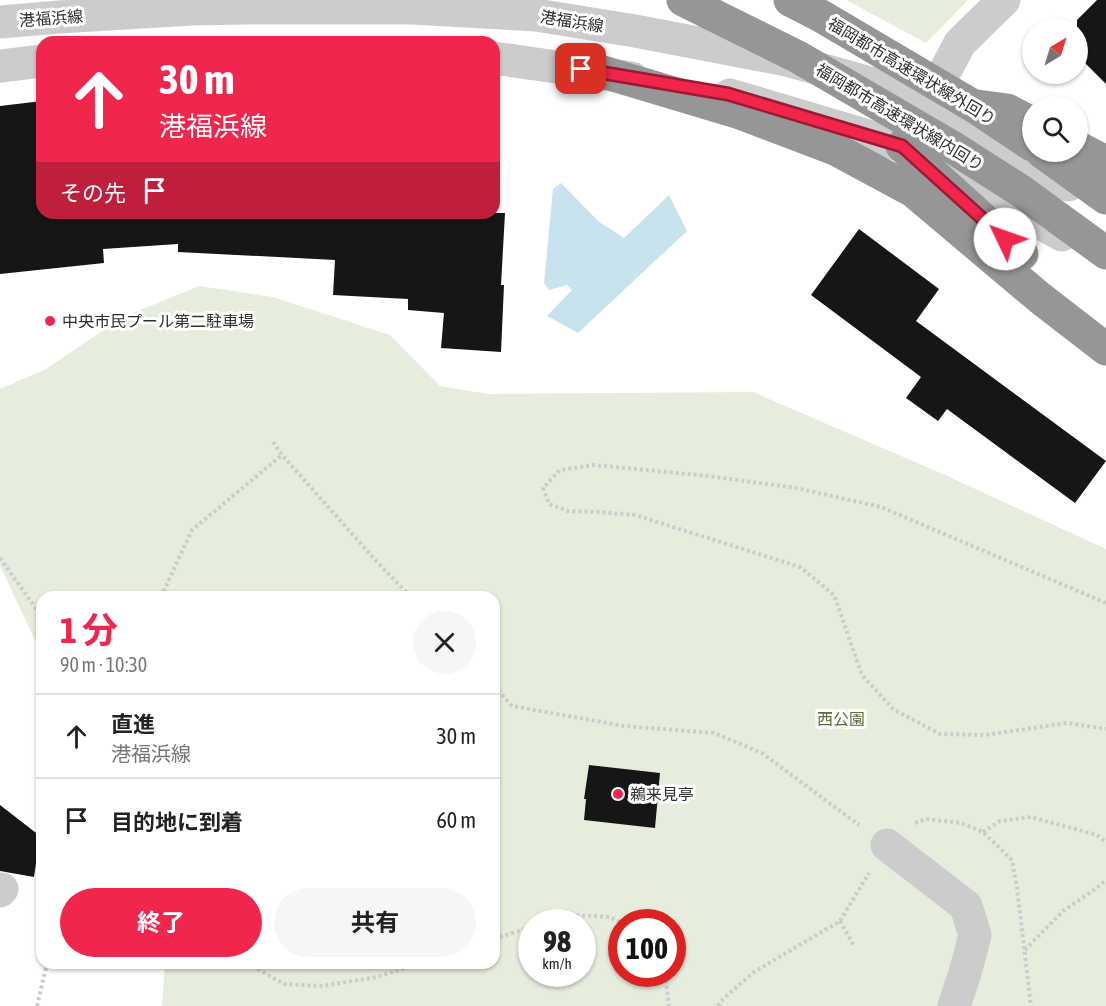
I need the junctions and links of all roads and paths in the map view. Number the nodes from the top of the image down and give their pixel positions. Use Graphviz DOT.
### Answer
graph roads {
  1 [pos="683,0"];
  2 [pos="790,0"];
  3 [pos="1004,0"];
  4 [pos="0,22"];
  5 [pos="500,59"];
  6 [pos="36,62"];
  7 [pos="0,66"];
  8 [pos="603,72"];
  9 [pos="931,100"];
  10 [pos="1019,117"];
  11 [pos="1022,138"];
  12 [pos="902,146"];
  13 [pos="1088,153"];
  14 [pos="1056,162"];
  15 [pos="1106,162"];
  16 [pos="1106,198"];
  17 [pos="1106,208"];
  18 [pos="1106,253"];
  19 [pos="1106,259"];
  20 [pos="1106,325"];
  21 [pos="1106,349"];
  22 [pos="273,442"];
  23 [pos="282,455"];
  24 [pos="0,558"];
  25 [pos="164,591"];
  26 [pos="405,591"];
  27 [pos="1106,603"];
  28 [pos="36,609"];
  29 [pos="500,693"];
  30 [pos="1106,729"];
  31 [pos="983,831"];
  32 [pos="1106,842"];
  33 [pos="887,845"];
  34 [pos="1106,880"];
  35 [pos="851,901"];
  36 [pos="840,921"];
  37 [pos="518,931"];
  38 [pos="500,937"];
  39 [pos="854,946"];
  40 [pos="1024,950"];
  41 [pos="46,969"];
  42 [pos="258,969"];
  43 [pos="402,969"];
  44 [pos="666,987"];
  45 [pos="37,1006"];
  46 [pos="669,1006"];
  47 [pos="718,1006"];
  48 [pos="954,1006"];
  1 -- 18 [label="highway, 福岡都市高速環状線内回り, bridge"];
  2 -- 11 [label="highway, 福岡都市高速環状線外回り, bridge"];
  3 -- 9 [label="street"];
  4 -- 9 [label="street, 港福浜線"];
  5 -- 8 [label="street"];
  6 -- 7 [label="street"];
  8 -- 12 [label="street"];
  8 -- 21 [label="highway"];
  9 -- 10 [label="highway"];
  9 -- 12 [label="street"];
  9 -- 17 [label="street, 港福浜線"];
  12 -- 19 [label="street"];
  12 -- 20 [label="highway"];
  13 -- 15 [label="highway"];
  14 -- 16 [label="highway"];
  22 -- 23 [label="path"];
  23 -- 25 [label="path"];
  23 -- 26 [label="path"];
  24 -- 28 [label="path"];
  27 -- 30 [label="path"];
  29 -- 33 [label="path"];
  31 -- 32 [label="path"];
  33 -- 48 [label="street"];
  34 -- 40 [label="path"];
  35 -- 36 [label="path"];
  36 -- 39 [label="path"];
  36 -- 47 [label="path"];
  37 -- 38 [label="path"];
  41 -- 45 [label="path"];
  42 -- 43 [label="path"];
  44 -- 46 [label="path"];
}
